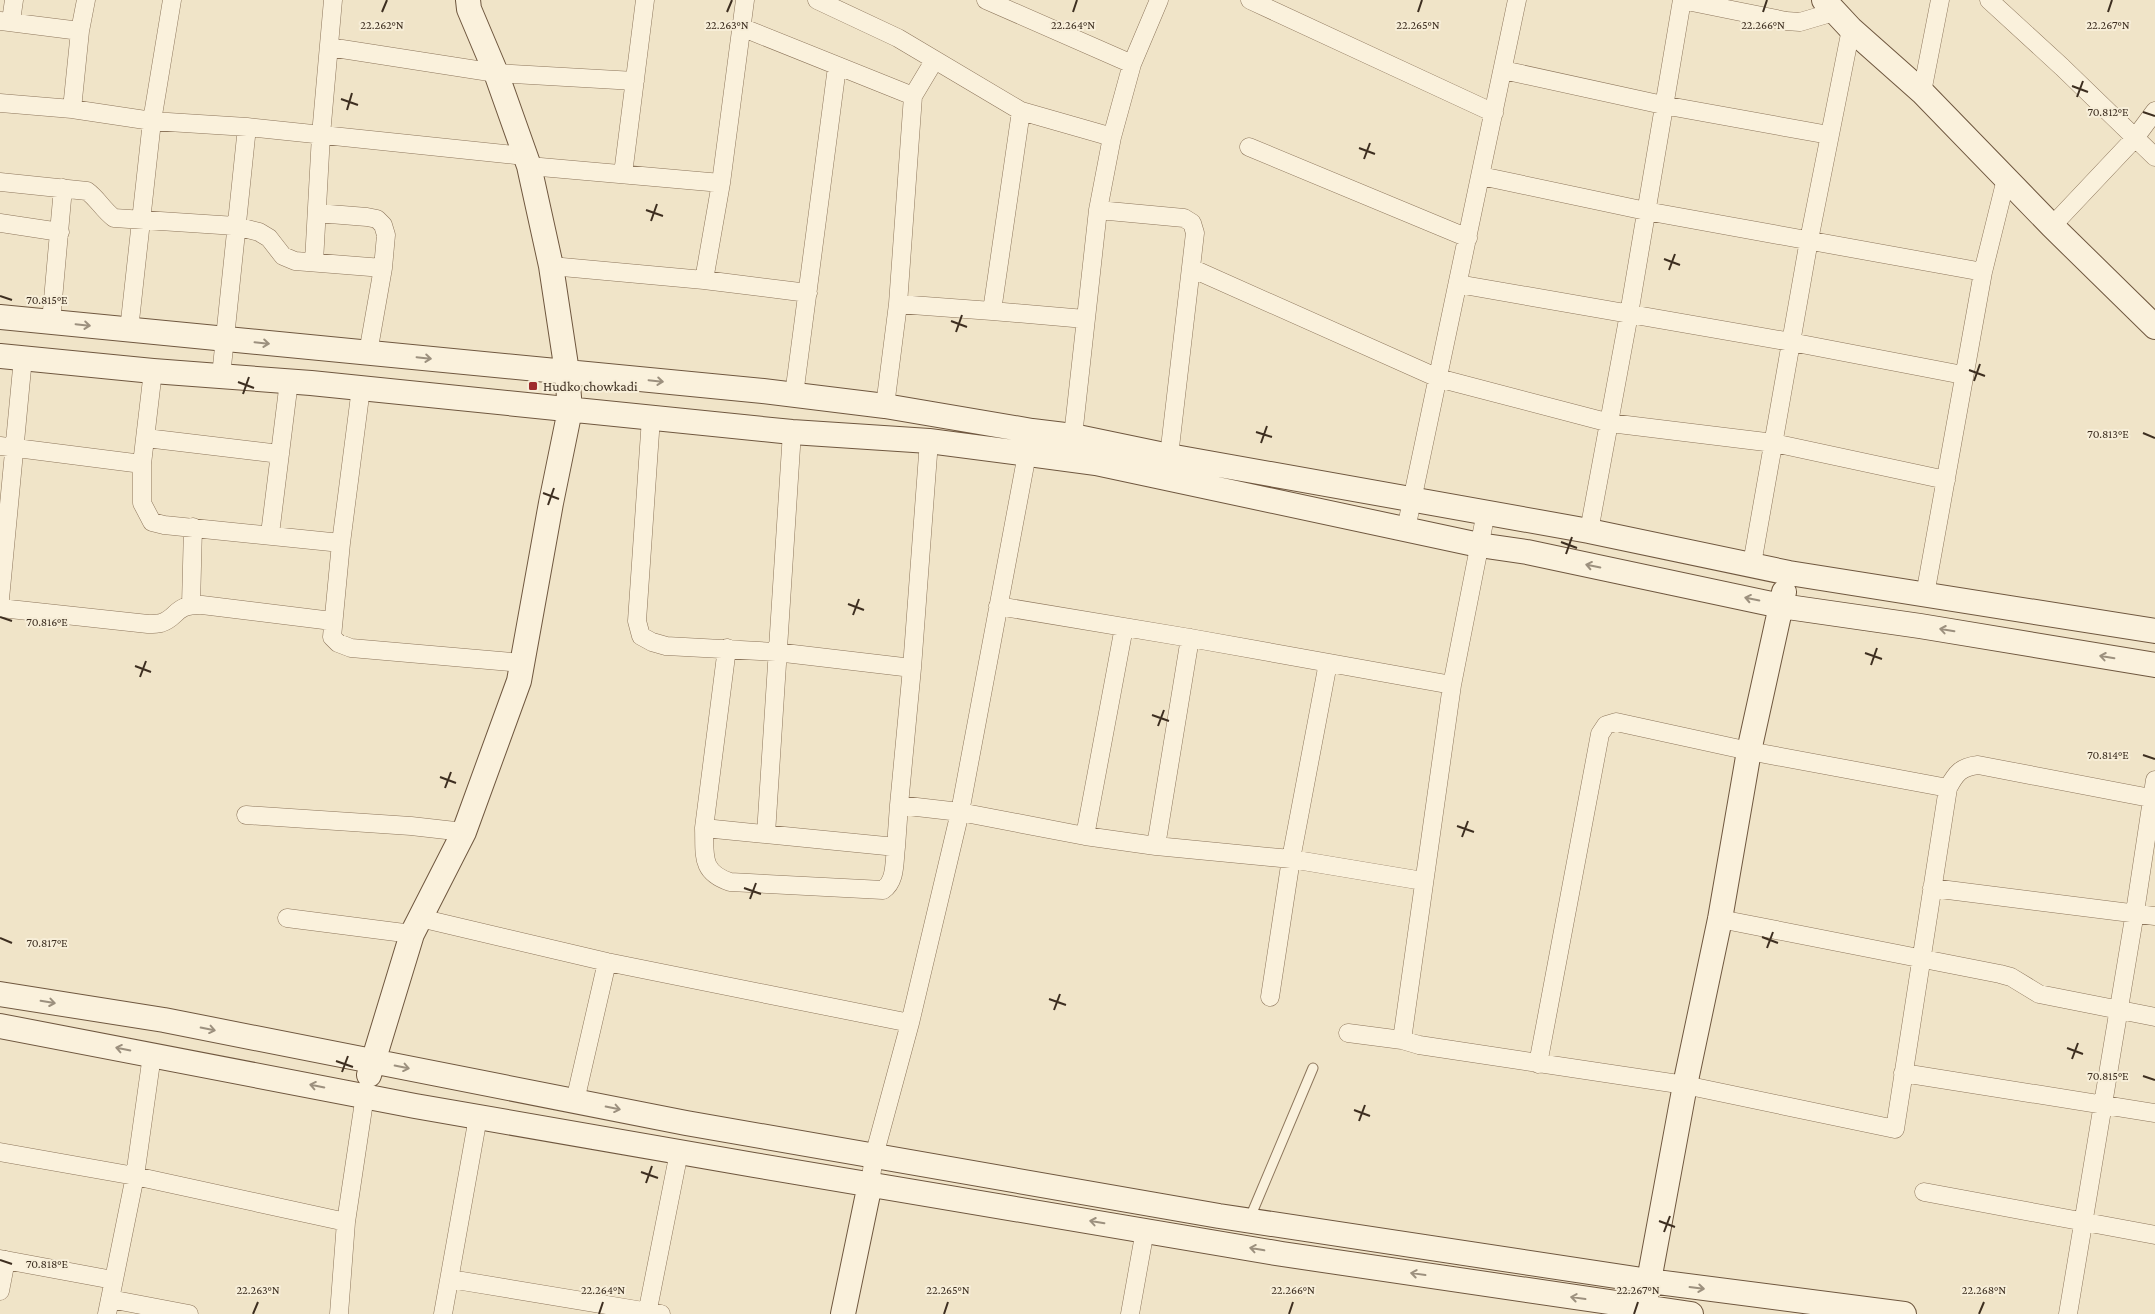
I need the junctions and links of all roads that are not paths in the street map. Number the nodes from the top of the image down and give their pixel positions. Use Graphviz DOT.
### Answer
graph roads {
  1 [pos="14,0"];
  2 [pos="86,0"];
  3 [pos="172,0"];
  4 [pos="333,0"];
  5 [pos="468,0"];
  6 [pos="645,0"];
  7 [pos="745,0"];
  8 [pos="817,0"];
  9 [pos="986,0"];
  10 [pos="1159,0"];
  11 [pos="1250,0"];
  12 [pos="1517,0"];
  13 [pos="1682,0"];
  14 [pos="1940,0"];
  15 [pos="1989,0"];
  16 [pos="1829,6"];
  17 [pos="5,21"];
  18 [pos="741,28"];
  19 [pos="1850,29"];
  20 [pos="80,31"];
  21 [pos="329,47"];
  22 [pos="934,61"];
  23 [pos="1132,64"];
  24 [pos="837,67"];
  25 [pos="1503,70"];
  26 [pos="496,73"];
  27 [pos="635,81"];
  28 [pos="1922,92"];
  29 [pos="913,96"];
  30 [pos="0,103"];
  31 [pos="1663,104"];
  32 [pos="72,109"];
  33 [pos="1021,111"];
  34 [pos="2155,111"];
  35 [pos="1494,113"];
  36 [pos="152,121"];
  37 [pos="247,127"];
  38 [pos="321,135"];
  39 [pos="1829,135"];
  40 [pos="1112,138"];
  41 [pos="2135,138"];
  42 [pos="1249,148"];
  43 [pos="2155,156"];
  44 [pos="527,161"];
  45 [pos="623,174"];
  46 [pos="1480,176"];
  47 [pos="2006,179"];
  48 [pos="0,182"];
  49 [pos="721,182"];
  50 [pos="63,188"];
  51 [pos="1098,210"];
  52 [pos="1646,211"];
  53 [pos="317,213"];
  54 [pos="141,221"];
  55 [pos="0,223"];
  56 [pos="236,226"];
  57 [pos="2052,226"];
  58 [pos="60,232"];
  59 [pos="1468,238"];
  60 [pos="1809,240"];
  61 [pos="314,262"];
  62 [pos="551,266"];
  63 [pos="383,268"];
  64 [pos="1191,268"];
  65 [pos="1983,272"];
  66 [pos="704,280"];
  67 [pos="1458,284"];
  68 [pos="808,293"];
  69 [pos="898,304"];
  70 [pos="992,312"];
  71 [pos="1629,314"];
  72 [pos="0,317"];
  73 [pos="1085,319"];
  74 [pos="51,322"];
  75 [pos="2155,327"];
  76 [pos="130,330"];
  77 [pos="224,339"];
  78 [pos="1791,342"];
  79 [pos="368,353"];
  80 [pos="12,357"];
  81 [pos="153,371"];
  82 [pos="566,372"];
  83 [pos="1964,375"];
  84 [pos="221,376"];
  85 [pos="1438,378"];
  86 [pos="289,381"];
  87 [pos="361,388"];
  88 [pos="794,395"];
  89 [pos="885,406"];
  90 [pos="570,410"];
  91 [pos="651,418"];
  92 [pos="1610,422"];
  93 [pos="792,432"];
  94 [pos="1074,436"];
  95 [pos="146,438"];
  96 [pos="929,441"];
  97 [pos="1774,443"];
  98 [pos="7,447"];
  99 [pos="280,454"];
  100 [pos="1027,454"];
  101 [pos="1169,456"];
  102 [pos="142,464"];
  103 [pos="1946,480"];
  104 [pos="1413,499"];
  105 [pos="1486,512"];
  106 [pos="3,520"];
  107 [pos="193,527"];
  108 [pos="1406,529"];
  109 [pos="1589,531"];
  110 [pos="270,534"];
  111 [pos="341,543"];
  112 [pos="1478,545"];
  113 [pos="1752,564"];
  114 [pos="1789,573"];
  115 [pos="0,591"];
  116 [pos="1925,595"];
  117 [pos="0,599"];
  118 [pos="191,605"];
  119 [pos="998,606"];
  120 [pos="1780,606"];
  121 [pos="0,608"];
  122 [pos="332,621"];
  123 [pos="1124,627"];
  124 [pos="2155,631"];
  125 [pos="1190,638"];
  126 [pos="727,648"];
  127 [pos="776,652"];
  128 [pos="523,663"];
  129 [pos="1328,663"];
  130 [pos="2155,665"];
  131 [pos="912,668"];
  132 [pos="1452,685"];
  133 [pos="1749,751"];
  134 [pos="2155,780"];
  135 [pos="1948,788"];
  136 [pos="2153,799"];
  137 [pos="899,805"];
  138 [pos="960,812"];
  139 [pos="246,815"];
  140 [pos="704,828"];
  141 [pos="464,832"];
  142 [pos="766,834"];
  143 [pos="1084,836"];
  144 [pos="1156,846"];
  145 [pos="896,847"];
  146 [pos="1290,859"];
  147 [pos="1423,881"];
  148 [pos="1932,888"];
  149 [pos="2135,912"];
  150 [pos="2155,916"];
  151 [pos="287,918"];
  152 [pos="1720,919"];
  153 [pos="416,926"];
  154 [pos="1920,959"];
  155 [pos="607,962"];
  156 [pos="0,994"];
  157 [pos="1270,998"];
  158 [pos="2118,1011"];
  159 [pos="2155,1017"];
  160 [pos="910,1023"];
  161 [pos="0,1026"];
  162 [pos="1348,1033"];
  163 [pos="1402,1040"];
  164 [pos="152,1055"];
  165 [pos="372,1061"];
  166 [pos="1538,1064"];
  167 [pos="1313,1068"];
  168 [pos="1903,1073"];
  169 [pos="1685,1085"];
  170 [pos="365,1095"];
  171 [pos="575,1101"];
  172 [pos="2101,1106"];
  173 [pos="2155,1113"];
  174 [pos="478,1117"];
  175 [pos="0,1152"];
  176 [pos="679,1152"];
  177 [pos="874,1156"];
  178 [pos="135,1176"];
  179 [pos="870,1184"];
  180 [pos="1924,1192"];
  181 [pos="1249,1221"];
  182 [pos="2082,1221"];
  183 [pos="346,1222"];
  184 [pos="1145,1230"];
  185 [pos="2155,1235"];
  186 [pos="3,1260"];
  187 [pos="450,1279"];
  188 [pos="113,1280"];
  189 [pos="1649,1281"];
  190 [pos="0,1291"];
  191 [pos="108,1307"];
  192 [pos="1643,1311"];
  193 [pos="652,1313"];
  194 [pos="189,1314"];
  195 [pos="339,1314"];
  196 [pos="443,1314"];
  197 [pos="843,1314"];
  198 [pos="1130,1314"];
  199 [pos="1691,1314"];
  200 [pos="1904,1314"];
  201 [pos="2068,1314"];
  1 -- 17 [label="street"];
  2 -- 20 [label="street"];
  3 -- 36 [label="street"];
  4 -- 21 [label="street"];
  5 -- 26 [label="street"];
  6 -- 27 [label="street"];
  7 -- 18 [label="street"];
  8 -- 22 [label="street"];
  9 -- 23 [label="street"];
  10 -- 23 [label="street"];
  11 -- 35 [label="street"];
  12 -- 25 [label="street"];
  13 -- 16 [label="street"];
  13 -- 31 [label="street"];
  14 -- 28 [label="street"];
  15 -- 41 [label="street"];
  16 -- 19 [label="street"];
  17 -- 20 [label="street"];
  18 -- 24 [label="street"];
  18 -- 49 [label="street"];
  19 -- 28 [label="street"];
  19 -- 39 [label="street"];
  20 -- 32 [label="street"];
  21 -- 26 [label="street"];
  21 -- 38 [label="street"];
  22 -- 29 [label="street"];
  22 -- 33 [label="street"];
  23 -- 40 [label="street"];
  24 -- 29 [label="street"];
  24 -- 68 [label="street"];
  25 -- 31 [label="street"];
  25 -- 35 [label="street"];
  26 -- 27 [label="street"];
  26 -- 44 [label="street"];
  27 -- 45 [label="street"];
  28 -- 47 [label="street"];
  29 -- 69 [label="street"];
  30 -- 32 [label="street"];
  31 -- 39 [label="street"];
  31 -- 52 [label="street"];
  32 -- 36 [label="street"];
  33 -- 40 [label="street"];
  33 -- 70 [label="street"];
  34 -- 41 [label="street"];
  35 -- 46 [label="street"];
  36 -- 37 [label="street"];
  36 -- 54 [label="street"];
  37 -- 38 [label="street"];
  37 -- 56 [label="street"];
  38 -- 44 [label="street"];
  38 -- 53 [label="street"];
  39 -- 60 [label="street"];
  40 -- 51 [label="street"];
  41 -- 43 [label="street"];
  41 -- 57 [label="street"];
  42 -- 59 [label="street"];
  44 -- 45 [label="street"];
  44 -- 62 [label="street"];
  45 -- 49 [label="street"];
  46 -- 52 [label="street"];
  46 -- 59 [label="street"];
  47 -- 57 [label="street"];
  47 -- 65 [label="street"];
  48 -- 50 [label="street"];
  49 -- 66 [label="street"];
  50 -- 54 [label="street"];
  50 -- 58 [label="street"];
  51 -- 64 [label="street"];
  51 -- 73 [label="street"];
  52 -- 60 [label="street"];
  52 -- 71 [label="street"];
  53 -- 61 [label="street"];
  53 -- 63 [label="street"];
  54 -- 56 [label="street"];
  54 -- 76 [label="street"];
  55 -- 58 [label="street"];
  56 -- 61 [label="street"];
  56 -- 77 [label="street"];
  57 -- 75 [label="street"];
  58 -- 74 [label="street"];
  59 -- 67 [label="street"];
  60 -- 65 [label="street"];
  60 -- 78 [label="street"];
  61 -- 63 [label="street"];
  62 -- 66 [label="street"];
  62 -- 82 [label="street"];
  63 -- 79 [label="street"];
  64 -- 85 [label="street"];
  64 -- 101 [label="street"];
  65 -- 83 [label="street"];
  66 -- 68 [label="street"];
  67 -- 71 [label="street"];
  67 -- 85 [label="street"];
  68 -- 88 [label="street"];
  69 -- 70 [label="street"];
  69 -- 89 [label="street"];
  70 -- 73 [label="street"];
  71 -- 78 [label="street"];
  71 -- 92 [label="street"];
  72 -- 74 [label="street"];
  73 -- 94 [label="street"];
  74 -- 76 [label="street, one-way"];
  76 -- 77 [label="street"];
  77 -- 79 [label="street, one-way"];
  77 -- 84 [label="street"];
  78 -- 83 [label="street"];
  78 -- 97 [label="street"];
  79 -- 82 [label="street, one-way"];
  80 -- 81 [label="street"];
  80 -- 98 [label="street"];
  81 -- 84 [label="street"];
  81 -- 95 [label="street"];
  82 -- 88 [label="street, one-way"];
  82 -- 90 [label="street"];
  83 -- 103 [label="street"];
  84 -- 86 [label="street"];
  85 -- 92 [label="street"];
  85 -- 104 [label="street"];
  86 -- 87 [label="street"];
  86 -- 99 [label="street"];
  87 -- 90 [label="street"];
  87 -- 111 [label="street"];
  88 -- 89 [label="street"];
  89 -- 94 [label="street"];
  90 -- 91 [label="street"];
  90 -- 128 [label="street"];
  91 -- 93 [label="street"];
  91 -- 126 [label="street"];
  92 -- 97 [label="street"];
  92 -- 109 [label="street"];
  93 -- 96 [label="street"];
  93 -- 127 [label="street"];
  94 -- 101 [label="street"];
  95 -- 99 [label="street"];
  95 -- 102 [label="street"];
  96 -- 100 [label="street"];
  96 -- 131 [label="street"];
  97 -- 103 [label="street"];
  97 -- 113 [label="street"];
  98 -- 102 [label="street"];
  98 -- 106 [label="street"];
  99 -- 110 [label="street"];
  100 -- 108 [label="street"];
  100 -- 119 [label="street"];
  101 -- 104 [label="street"];
  102 -- 107 [label="street"];
  103 -- 116 [label="street"];
  104 -- 105 [label="street"];
  104 -- 108 [label="street"];
  105 -- 109 [label="street"];
  105 -- 112 [label="street"];
  106 -- 115 [label="street"];
  107 -- 110 [label="street"];
  107 -- 118 [label="street"];
  108 -- 112 [label="street"];
  109 -- 113 [label="street"];
  110 -- 111 [label="street"];
  111 -- 122 [label="street"];
  120 -- 112 [label="street, one-way"];
  112 -- 132 [label="street"];
  113 -- 114 [label="street"];
  114 -- 116 [label="street"];
  114 -- 120 [label="street"];
  115 -- 117 [label="street"];
  116 -- 124 [label="street"];
  118 -- 121 [label="street"];
  118 -- 122 [label="street"];
  119 -- 123 [label="street"];
  119 -- 138 [label="street"];
  130 -- 120 [label="street, one-way"];
  120 -- 133 [label="street"];
  122 -- 128 [label="street"];
  123 -- 125 [label="street"];
  123 -- 143 [label="street"];
  125 -- 129 [label="street"];
  125 -- 144 [label="street"];
  126 -- 127 [label="street"];
  126 -- 140 [label="street"];
  127 -- 131 [label="street"];
  127 -- 142 [label="street"];
  128 -- 141 [label="street"];
  129 -- 132 [label="street"];
  129 -- 146 [label="street"];
  131 -- 137 [label="street"];
  132 -- 147 [label="street"];
  133 -- 135 [label="street"];
  133 -- 152 [label="street"];
  133 -- 166 [label="street"];
  134 -- 136 [label="street"];
  135 -- 136 [label="street"];
  135 -- 148 [label="street"];
  136 -- 149 [label="street"];
  137 -- 138 [label="street"];
  137 -- 145 [label="street"];
  138 -- 143 [label="street"];
  138 -- 160 [label="street"];
  139 -- 141 [label="street"];
  140 -- 142 [label="street"];
  140 -- 145 [label="street"];
  141 -- 153 [label="street"];
  142 -- 145 [label="street"];
  143 -- 144 [label="street"];
  144 -- 146 [label="street"];
  146 -- 147 [label="street"];
  146 -- 157 [label="street"];
  147 -- 163 [label="street"];
  148 -- 149 [label="street"];
  148 -- 154 [label="street"];
  149 -- 150 [label="street"];
  149 -- 158 [label="street"];
  151 -- 153 [label="street"];
  152 -- 154 [label="street"];
  152 -- 169 [label="street"];
  153 -- 155 [label="street"];
  153 -- 165 [label="street"];
  154 -- 158 [label="street"];
  154 -- 168 [label="street"];
  155 -- 160 [label="street"];
  155 -- 171 [label="street"];
  156 -- 165 [label="street, one-way"];
  158 -- 159 [label="street"];
  158 -- 172 [label="street"];
  160 -- 177 [label="street"];
  164 -- 161 [label="street, one-way"];
  162 -- 163 [label="street"];
  163 -- 166 [label="street"];
  170 -- 164 [label="street, one-way"];
  164 -- 178 [label="street"];
  165 -- 170 [label="street"];
  165 -- 171 [label="street, one-way"];
  166 -- 169 [label="street"];
  167 -- 181 [label="lane"];
  168 -- 169 [label="street"];
  168 -- 172 [label="street"];
  169 -- 189 [label="street"];
  170 -- 174 [label="street"];
  170 -- 183 [label="street"];
  171 -- 177 [label="street, one-way"];
  172 -- 173 [label="street"];
  172 -- 182 [label="street"];
  174 -- 176 [label="street"];
  174 -- 187 [label="street"];
  175 -- 178 [label="street"];
  176 -- 179 [label="street"];
  176 -- 193 [label="street"];
  177 -- 179 [label="street"];
  177 -- 181 [label="street"];
  178 -- 183 [label="street"];
  178 -- 188 [label="street"];
  184 -- 179 [label="street, one-way"];
  179 -- 197 [label="street"];
  180 -- 182 [label="street"];
  181 -- 189 [label="street"];
  182 -- 185 [label="street"];
  182 -- 201 [label="street"];
  183 -- 195 [label="street"];
  192 -- 184 [label="street, one-way"];
  184 -- 198 [label="street"];
  186 -- 188 [label="street"];
  186 -- 190 [label="street"];
  187 -- 193 [label="street"];
  187 -- 196 [label="street"];
  188 -- 191 [label="street"];
  189 -- 192 [label="street"];
  189 -- 200 [label="street, one-way"];
  191 -- 194 [label="street"];
  192 -- 199 [label="street"];
}
